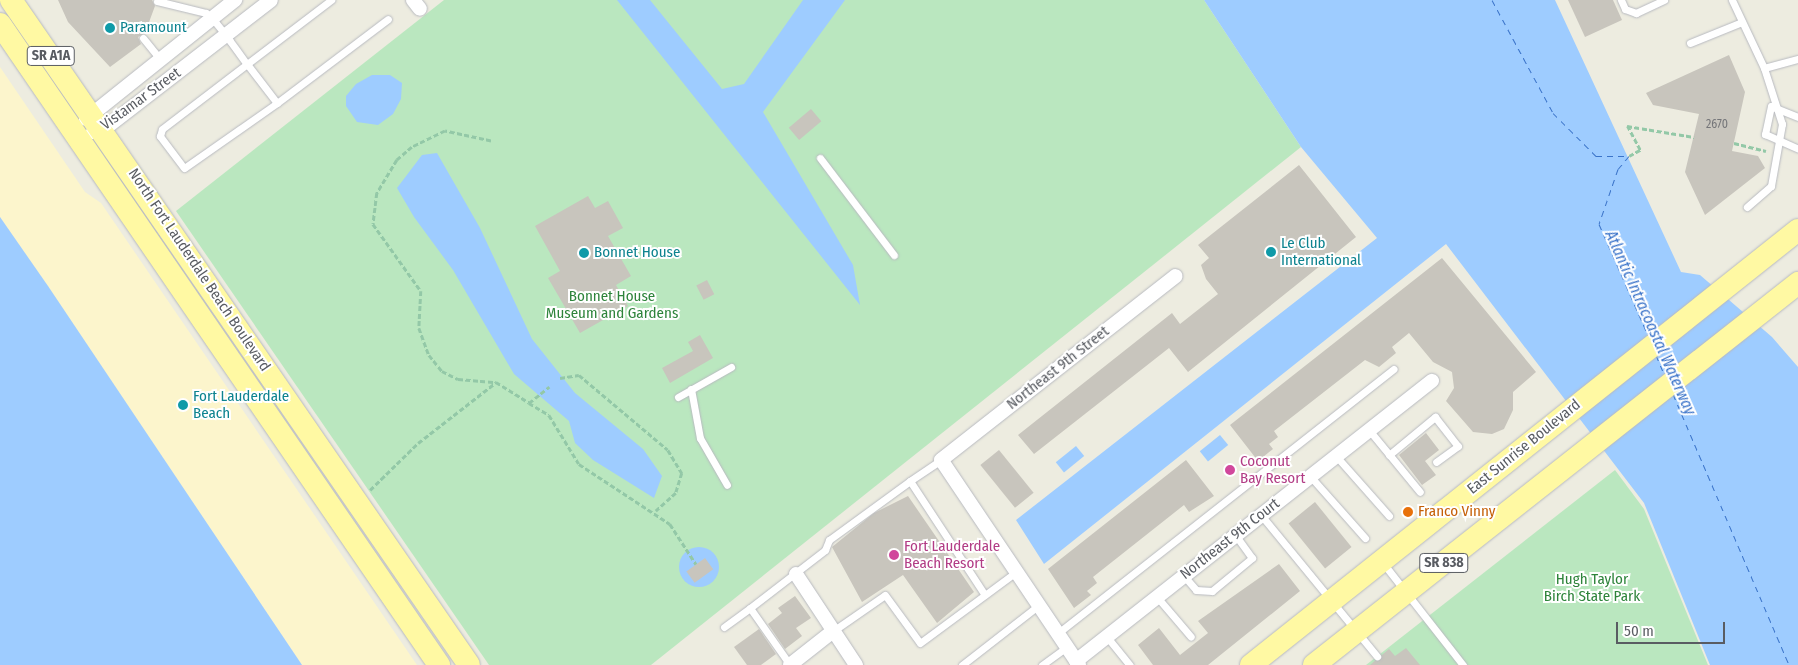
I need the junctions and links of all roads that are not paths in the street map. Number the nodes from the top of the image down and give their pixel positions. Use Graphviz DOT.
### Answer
graph roads {
  1 [pos="11,0"];
  2 [pos="235,0"];
  3 [pos="271,0"];
  4 [pos="331,0"];
  5 [pos="1621,0"];
  6 [pos="1664,0"];
  7 [pos="1732,0"];
  8 [pos="158,1"];
  9 [pos="212,18"];
  10 [pos="388,19"];
  11 [pos="1742,22"];
  12 [pos="0,24"];
  13 [pos="226,35"];
  14 [pos="143,38"];
  15 [pos="1690,44"];
  16 [pos="159,58"];
  17 [pos="1798,59"];
  18 [pos="247,64"];
  19 [pos="1764,68"];
  20 [pos="173,76"];
  21 [pos="277,103"];
  22 [pos="1779,109"];
  23 [pos="90,112"];
  24 [pos="1798,117"];
  25 [pos="103,130"];
  26 [pos="78,135"];
  27 [pos="1780,143"];
  28 [pos="1798,149"];
  29 [pos="820,158"];
  30 [pos="1747,207"];
  31 [pos="1798,230"];
  32 [pos="894,255"];
  33 [pos="1176,276"];
  34 [pos="1798,283"];
  35 [pos="731,367"];
  36 [pos="1394,369"];
  37 [pos="1432,381"];
  38 [pos="691,389"];
  39 [pos="678,397"];
  40 [pos="1369,430"];
  41 [pos="1389,455"];
  42 [pos="1336,456"];
  43 [pos="941,460"];
  44 [pos="1436,462"];
  45 [pos="1310,476"];
  46 [pos="910,481"];
  47 [pos="727,485"];
  48 [pos="1420,492"];
  49 [pos="1261,515"];
  50 [pos="1389,516"];
  51 [pos="1235,535"];
  52 [pos="1365,538"];
  53 [pos="1381,561"];
  54 [pos="1016,572"];
  55 [pos="796,574"];
  56 [pos="1184,576"];
  57 [pos="1406,593"];
  58 [pos="985,594"];
  59 [pos="1157,597"];
  60 [pos="1332,600"];
  61 [pos="1039,605"];
  62 [pos="750,608"];
  63 [pos="724,627"];
  64 [pos="1357,631"];
  65 [pos="833,632"];
  66 [pos="1058,633"];
  67 [pos="1107,636"];
  68 [pos="1191,637"];
  69 [pos="1067,647"];
  70 [pos="1377,656"];
  71 [pos="1078,663"];
  72 [pos="439,665"];
  73 [pos="469,665"];
  74 [pos="790,665"];
  75 [pos="856,665"];
  76 [pos="962,665"];
  77 [pos="1042,665"];
  78 [pos="1130,665"];
  79 [pos="1251,665"];
  80 [pos="1314,665"];
  81 [pos="1463,665"];
  1 -- 23 [label="main road, North Fort Lauderdale Beach Boulevard / SR A1A"];
  2 -- 9 [label="street, Vistamar Street"];
  3 -- 13 [label="street, Vistamar Street"];
  4 -- 18 [label="lane"];
  5 -- 6 [label="lane"];
  7 -- 11 [label="lane"];
  8 -- 9 [label="lane"];
  9 -- 13 [label="lane"];
  9 -- 16 [label="street, Vistamar Street"];
  10 -- 21 [label="lane"];
  11 -- 15 [label="lane"];
  11 -- 19 [label="lane"];
  12 -- 26 [label="main road, North Fort Lauderdale Beach Boulevard / SR A1A"];
  13 -- 18 [label="lane"];
  13 -- 20 [label="street, Vistamar Street"];
  14 -- 16 [label="lane"];
  16 -- 20 [label="street"];
  16 -- 23 [label="street, Vistamar Street"];
  17 -- 19 [label="lane"];
  18 -- 21 [label="lane"];
  18 -- 21 [label="lane"];
  19 -- 22 [label="lane"];
  20 -- 25 [label="street, Vistamar Street"];
  22 -- 24 [label="lane"];
  22 -- 27 [label="lane"];
  22 -- 27 [label="lane"];
  23 -- 25 [label="main road, North Fort Lauderdale Beach Boulevard / SR A1A"];
  23 -- 26 [label="street, Vistamar Street"];
  25 -- 26 [label="street, Vistamar Street"];
  25 -- 73 [label="main road, North Fort Lauderdale Beach Boulevard / SR A1A"];
  26 -- 72 [label="main road, North Fort Lauderdale Beach Boulevard / SR A1A"];
  27 -- 28 [label="lane"];
  27 -- 30 [label="lane"];
  29 -- 32 [label="lane"];
  31 -- 53 [label="main road, East Sunrise Boulevard / SR 838"];
  33 -- 43 [label="street, Northeast 9th Street"];
  34 -- 57 [label="main road, SR 838"];
  35 -- 38 [label="lane"];
  36 -- 66 [label="lane"];
  37 -- 40 [label="street, Northeast 9th Court"];
  38 -- 39 [label="lane"];
  38 -- 47 [label="lane"];
  40 -- 41 [label="lane"];
  40 -- 42 [label="street, Northeast 9th Court"];
  41 -- 44 [label="lane"];
  41 -- 48 [label="lane"];
  42 -- 45 [label="street, Northeast 9th Court"];
  42 -- 50 [label="lane"];
  43 -- 46 [label="lane"];
  43 -- 54 [label="street"];
  45 -- 49 [label="street, Northeast 9th Court"];
  45 -- 52 [label="lane"];
  46 -- 55 [label="lane"];
  46 -- 58 [label="lane"];
  49 -- 51 [label="street, Northeast 9th Court"];
  49 -- 60 [label="lane"];
  51 -- 56 [label="street, Northeast 9th Court"];
  51 -- 56 [label="lane"];
  53 -- 57 [label="lane"];
  53 -- 60 [label="main road, East Sunrise Boulevard / SR 838"];
  54 -- 58 [label="lane"];
  54 -- 61 [label="street"];
  55 -- 62 [label="lane"];
  55 -- 65 [label="street"];
  56 -- 59 [label="street, Northeast 9th Court"];
  57 -- 64 [label="main road, SR 838"];
  57 -- 81 [label="lane"];
  58 -- 65 [label="lane"];
  59 -- 67 [label="street, Northeast 9th Court"];
  59 -- 68 [label="lane"];
  60 -- 64 [label="lane"];
  60 -- 79 [label="main road, East Sunrise Boulevard / SR 838"];
  61 -- 66 [label="street"];
  61 -- 76 [label="lane"];
  62 -- 63 [label="lane"];
  62 -- 74 [label="lane"];
  64 -- 70 [label="lane"];
  64 -- 80 [label="main road, SR 838"];
  65 -- 74 [label="street"];
  65 -- 75 [label="street"];
  66 -- 69 [label="street"];
  67 -- 71 [label="street, Northeast 9th Court"];
  67 -- 78 [label="lane"];
  69 -- 71 [label="street"];
  69 -- 77 [label="lane"];
}
